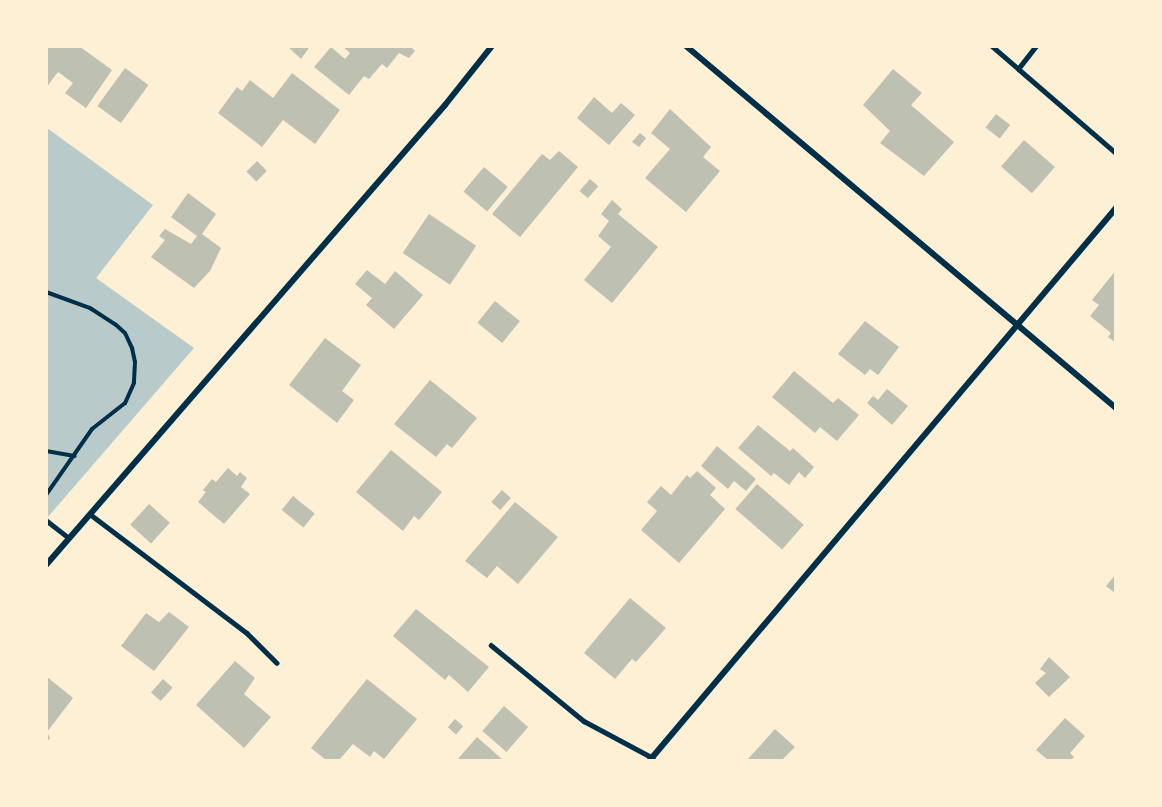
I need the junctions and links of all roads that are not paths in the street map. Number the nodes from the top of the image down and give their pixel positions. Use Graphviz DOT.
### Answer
graph roads {
  1 [pos="492,46"];
  2 [pos="686,46"];
  3 [pos="992,46"];
  4 [pos="1036,46"];
  5 [pos="1018,69"];
  6 [pos="1116,153"];
  7 [pos="1116,208"];
  8 [pos="1015,325"];
  9 [pos="1116,408"];
  10 [pos="90,514"];
  11 [pos="46,520"];
  12 [pos="69,538"];
  13 [pos="46,565"];
  14 [pos="491,645"];
  15 [pos="276,663"];
  16 [pos="651,759"];
  1 -- 10 [label="street"];
  2 -- 8 [label="street"];
  3 -- 5 [label="lane"];
  4 -- 5 [label="lane"];
  5 -- 6 [label="lane"];
  7 -- 8 [label="street"];
  8 -- 9 [label="street"];
  8 -- 16 [label="street"];
  10 -- 12 [label="street"];
  10 -- 15 [label="lane"];
  11 -- 12 [label="lane"];
  12 -- 13 [label="street"];
  14 -- 16 [label="lane"];
}
